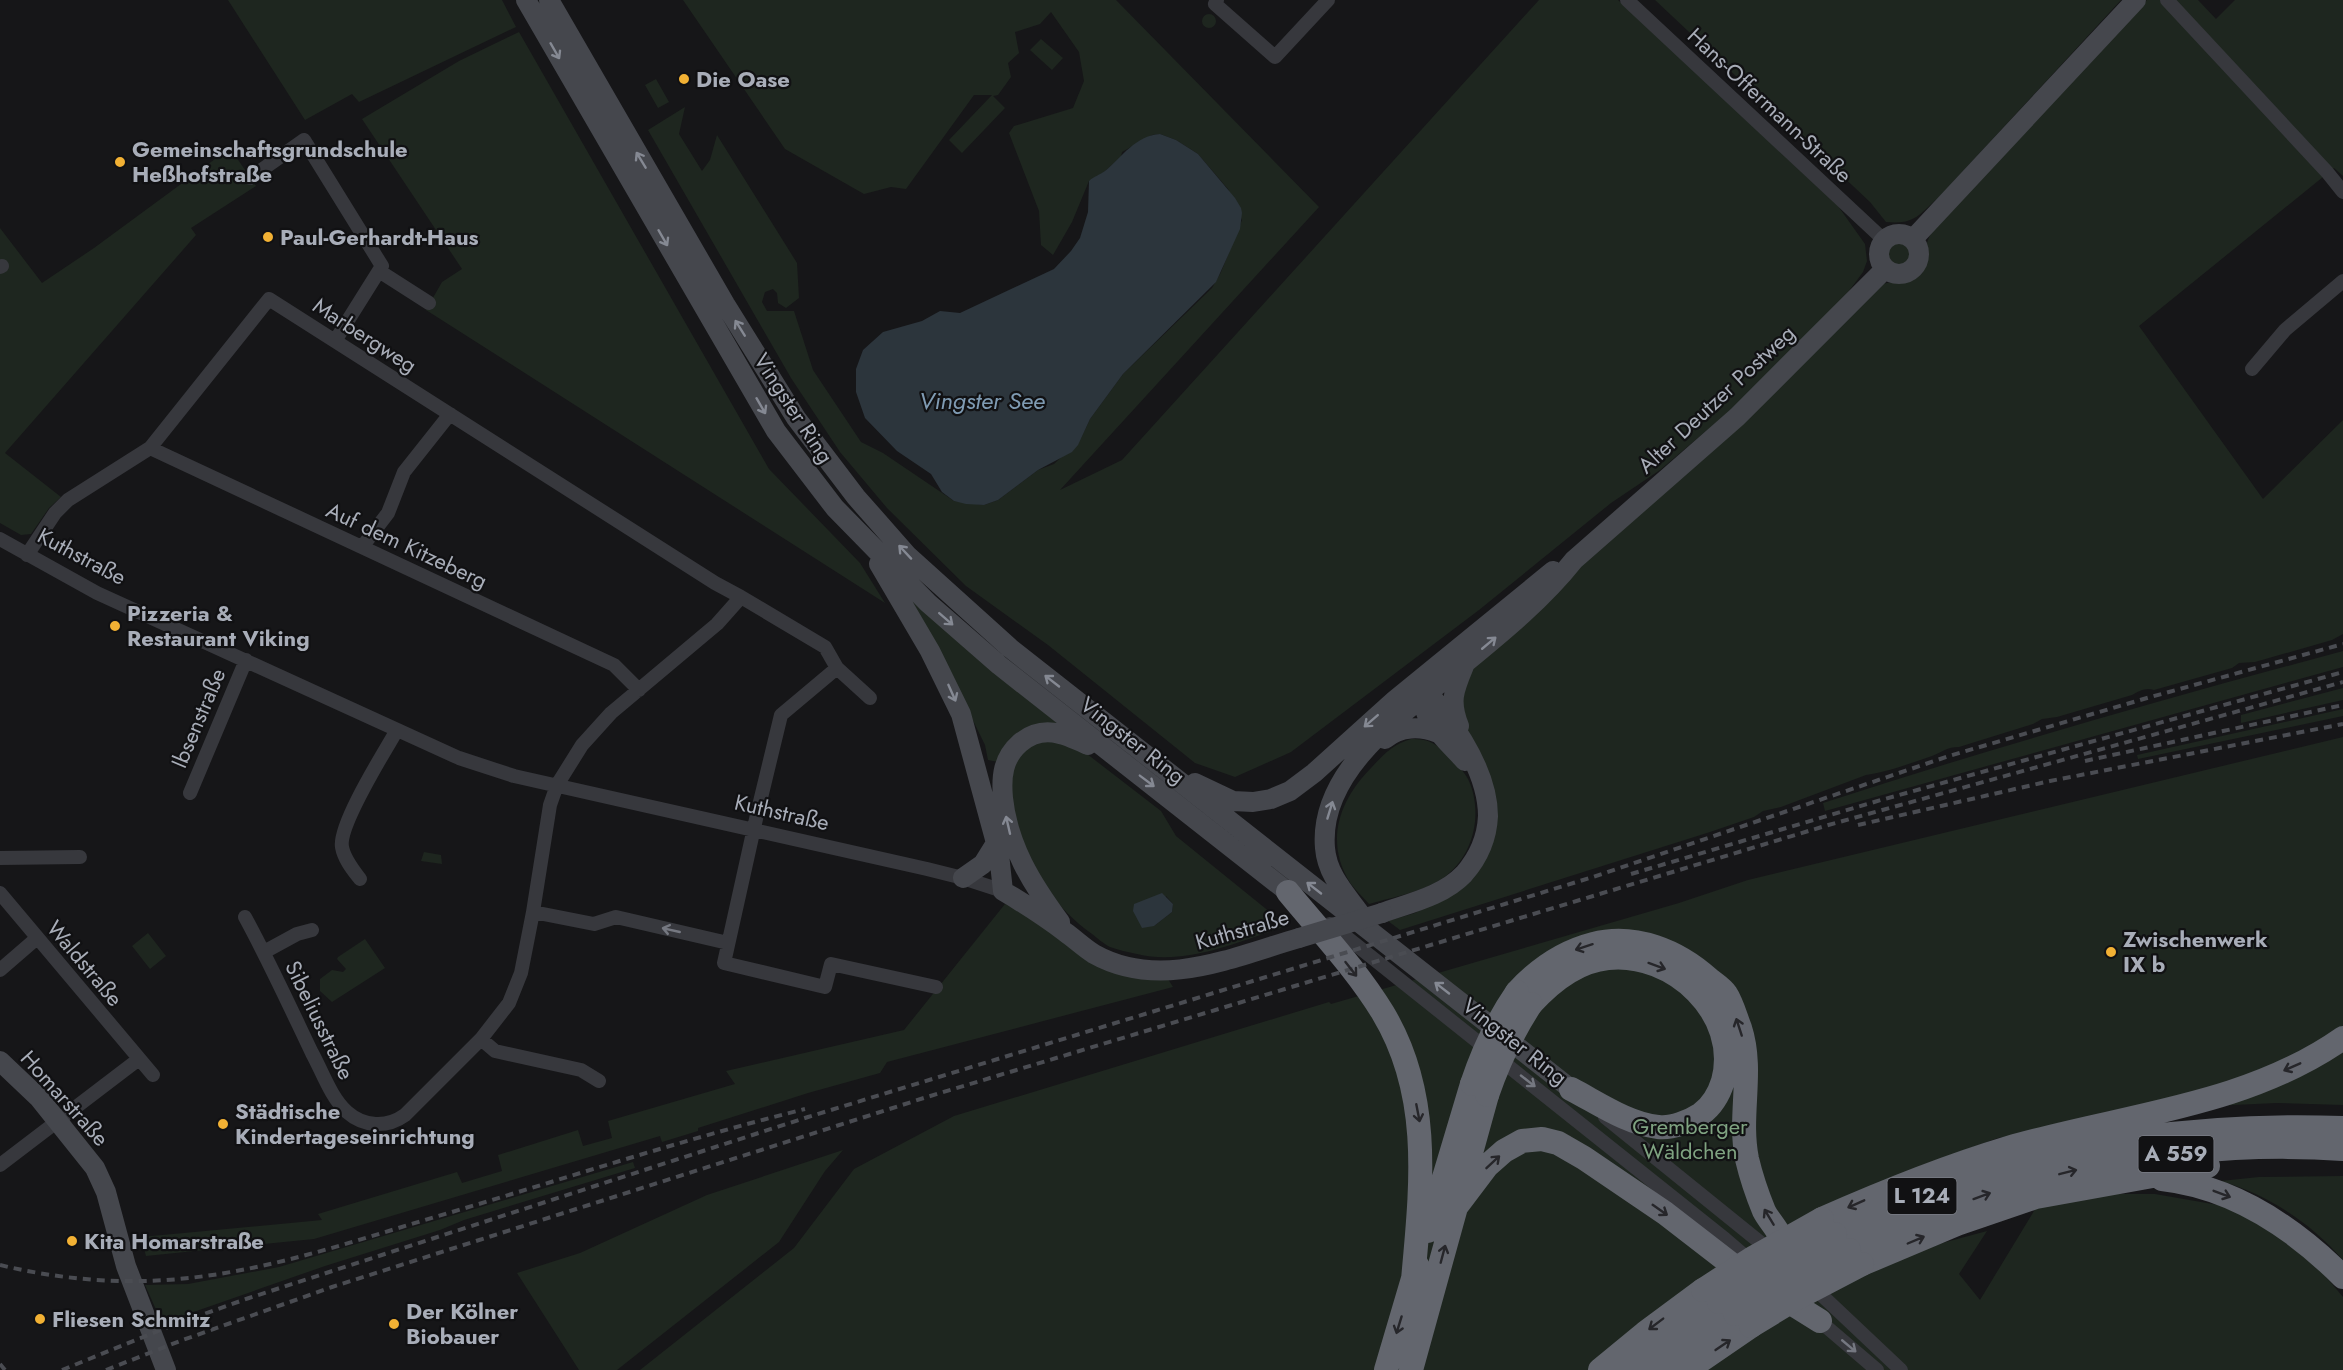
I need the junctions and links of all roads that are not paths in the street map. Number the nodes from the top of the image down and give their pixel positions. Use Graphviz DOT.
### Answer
graph roads {
  1 [pos="526,0"];
  2 [pos="549,0"];
  3 [pos="1217,0"];
  4 [pos="1328,0"];
  5 [pos="1627,0"];
  6 [pos="2136,0"];
  7 [pos="2167,0"];
  8 [pos="250,178"];
  9 [pos="2343,192"];
  10 [pos="1913,238"];
  11 [pos="1884,240"];
  12 [pos="1885,269"];
  13 [pos="379,271"];
  14 [pos="2343,281"];
  15 [pos="429,303"];
  16 [pos="335,341"];
  17 [pos="2252,369"];
  18 [pos="450,414"];
  19 [pos="150,448"];
  20 [pos="861,533"];
  21 [pos="0,539"];
  22 [pos="362,547"];
  23 [pos="27,555"];
  24 [pos="1574,560"];
  25 [pos="741,597"];
  26 [pos="246,660"];
  27 [pos="1465,664"];
  28 [pos="837,668"];
  29 [pos="1431,670"];
  30 [pos="639,690"];
  31 [pos="1424,696"];
  32 [pos="870,698"];
  33 [pos="1397,698"];
  34 [pos="397,730"];
  35 [pos="1438,733"];
  36 [pos="1470,754"];
  37 [pos="1147,756"];
  38 [pos="1115,757"];
  39 [pos="1349,770"];
  40 [pos="1480,779"];
  41 [pos="557,786"];
  42 [pos="190,793"];
  43 [pos="753,830"];
  44 [pos="996,843"];
  45 [pos="1016,852"];
  46 [pos="80,857"];
  47 [pos="0,858"];
  48 [pos="963,878"];
  49 [pos="360,879"];
  50 [pos="1003,891"];
  51 [pos="1287,891"];
  52 [pos="0,893"];
  53 [pos="533,912"];
  54 [pos="245,917"];
  55 [pos="312,930"];
  56 [pos="1068,934"];
  57 [pos="1377,936"];
  58 [pos="37,938"];
  59 [pos="728,943"];
  60 [pos="264,952"];
  61 [pos="0,970"];
  62 [pos="936,987"];
  63 [pos="1524,998"];
  64 [pos="2343,1038"];
  65 [pos="481,1039"];
  66 [pos="139,1059"];
  67 [pos="0,1061"];
  68 [pos="153,1076"];
  69 [pos="599,1081"];
  70 [pos="1571,1089"];
  71 [pos="1479,1090"];
  72 [pos="2343,1113"];
  73 [pos="58,1121"];
  74 [pos="2096,1128"];
  75 [pos="2343,1128"];
  76 [pos="2343,1149"];
  77 [pos="2343,1163"];
  78 [pos="0,1165"];
  79 [pos="2012,1175"];
  80 [pos="2145,1177"];
  81 [pos="1456,1207"];
  82 [pos="1842,1242"];
  83 [pos="1792,1270"];
  84 [pos="2343,1277"];
  85 [pos="1413,1280"];
  86 [pos="1431,1302"];
  87 [pos="1727,1308"];
  88 [pos="1820,1321"];
  89 [pos="1690,1368"];
  90 [pos="166,1370"];
  91 [pos="1386,1370"];
  92 [pos="1411,1370"];
  93 [pos="1429,1370"];
  94 [pos="1600,1370"];
  95 [pos="1631,1370"];
  96 [pos="1660,1370"];
  97 [pos="1877,1370"];
  98 [pos="1901,1370"];
  1 -- 20 [label="main road, Vingster Ring, one-way"];
  37 -- 2 [label="main road, Vingster Ring, one-way"];
  3 -- 4 [label="street"];
  5 -- 11 [label="street, Hans-Offermann-Straße"];
  6 -- 10 [label="main road"];
  7 -- 9 [label="street"];
  8 -- 13 [label="street"];
  10 -- 11 [label="main road"];
  10 -- 12 [label="main road"];
  11 -- 12 [label="main road"];
  12 -- 24 [label="main road, Alter Deutzer Postweg"];
  13 -- 15 [label="street"];
  13 -- 16 [label="street"];
  14 -- 17 [label="street"];
  16 -- 18 [label="street, Marbergweg"];
  16 -- 19 [label="street, Marbergweg"];
  18 -- 22 [label="street"];
  18 -- 25 [label="street, Marbergweg"];
  19 -- 22 [label="street, Auf dem Kitzeberg"];
  19 -- 23 [label="street, Marbergweg"];
  20 -- 38 [label="main road, Vingster Ring, one-way"];
  20 -- 44 [label="main road, one-way"];
  21 -- 23 [label="street, Kuthstraße"];
  22 -- 30 [label="street, Auf dem Kitzeberg"];
  23 -- 26 [label="street, Kuthstraße"];
  27 -- 24 [label="main road, Alter Deutzer Postweg, one-way"];
  24 -- 29 [label="main road, Alter Deutzer Postweg"];
  25 -- 28 [label="street, Marbergweg"];
  25 -- 30 [label="street"];
  26 -- 34 [label="street, Kuthstraße"];
  26 -- 42 [label="street, Ibsenstraße"];
  27 -- 31 [label="main road, Alter Deutzer Postweg"];
  27 -- 36 [label="main road"];
  28 -- 32 [label="street, Marbergweg"];
  28 -- 43 [label="street"];
  29 -- 31 [label="main road"];
  29 -- 33 [label="main road, Alter Deutzer Postweg"];
  30 -- 41 [label="street"];
  31 -- 33 [label="main road"];
  31 -- 35 [label="main road, Kuthstraße"];
  31 -- 36 [label="main road, Kuthstraße"];
  31 -- 39 [label="main road, Alter Deutzer Postweg"];
  33 -- 37 [label="main road, Alter Deutzer Postweg, one-way"];
  34 -- 41 [label="street, Kuthstraße"];
  34 -- 49 [label="street"];
  35 -- 39 [label="main road"];
  35 -- 40 [label="main road, Kuthstraße"];
  36 -- 40 [label="main road, Kuthstraße"];
  57 -- 37 [label="main road, Vingster Ring, one-way"];
  45 -- 38 [label="main road, one-way"];
  38 -- 51 [label="main road, Vingster Ring, one-way"];
  57 -- 39 [label="main road, one-way"];
  40 -- 56 [label="main road, Kuthstraße, bridge"];
  41 -- 43 [label="street, Kuthstraße"];
  41 -- 53 [label="street, Sibeliusstraße"];
  43 -- 48 [label="street, Kuthstraße"];
  43 -- 59 [label="street"];
  44 -- 48 [label="main road"];
  44 -- 50 [label="main road"];
  45 -- 50 [label="main road"];
  45 -- 56 [label="main road"];
  46 -- 47 [label="street"];
  48 -- 50 [label="street, Kuthstraße"];
  50 -- 56 [label="main road, Kuthstraße"];
  51 -- 85 [label="highway, one-way"];
  51 -- 88 [label="street, Vingster Ring, one-way"];
  52 -- 58 [label="street, Waldstraße"];
  59 -- 53 [label="street, one-way"];
  53 -- 65 [label="street, Sibeliusstraße"];
  54 -- 60 [label="street, Sibeliusstraße"];
  55 -- 60 [label="street, Sibeliusstraße"];
  70 -- 57 [label="main road, Vingster Ring, one-way"];
  58 -- 61 [label="street"];
  58 -- 66 [label="street, Waldstraße"];
  59 -- 62 [label="street"];
  60 -- 65 [label="street, Sibeliusstraße"];
  63 -- 70 [label="highway, one-way"];
  63 -- 71 [label="highway, bridge"];
  83 -- 63 [label="highway, one-way"];
  64 -- 74 [label="highway, one-way"];
  65 -- 69 [label="street"];
  66 -- 68 [label="street, Waldstraße"];
  66 -- 73 [label="street"];
  67 -- 73 [label="main road, Homarstraße"];
  70 -- 83 [label="street, Vingster Ring"];
  71 -- 81 [label="highway"];
  71 -- 85 [label="highway"];
  72 -- 74 [label="highway"];
  73 -- 78 [label="street"];
  73 -- 90 [label="main road, Homarstraße"];
  74 -- 82 [label="highway, one-way"];
  75 -- 79 [label="highway, A 559"];
  79 -- 76 [label="highway, A 559, one-way"];
  77 -- 80 [label="highway"];
  79 -- 82 [label="highway, L 124"];
  82 -- 80 [label="highway, one-way"];
  80 -- 84 [label="highway, one-way"];
  86 -- 81 [label="highway, one-way"];
  81 -- 88 [label="highway, one-way"];
  82 -- 87 [label="highway, bridge"];
  82 -- 87 [label="highway, bridge"];
  83 -- 98 [label="street, Vingster Ring"];
  85 -- 91 [label="highway, one-way"];
  86 -- 92 [label="highway"];
  86 -- 93 [label="highway"];
  89 -- 87 [label="highway, one-way"];
  87 -- 94 [label="highway, one-way"];
  87 -- 95 [label="highway"];
  87 -- 96 [label="highway"];
  88 -- 97 [label="street, Vingster Ring, one-way"];
}
